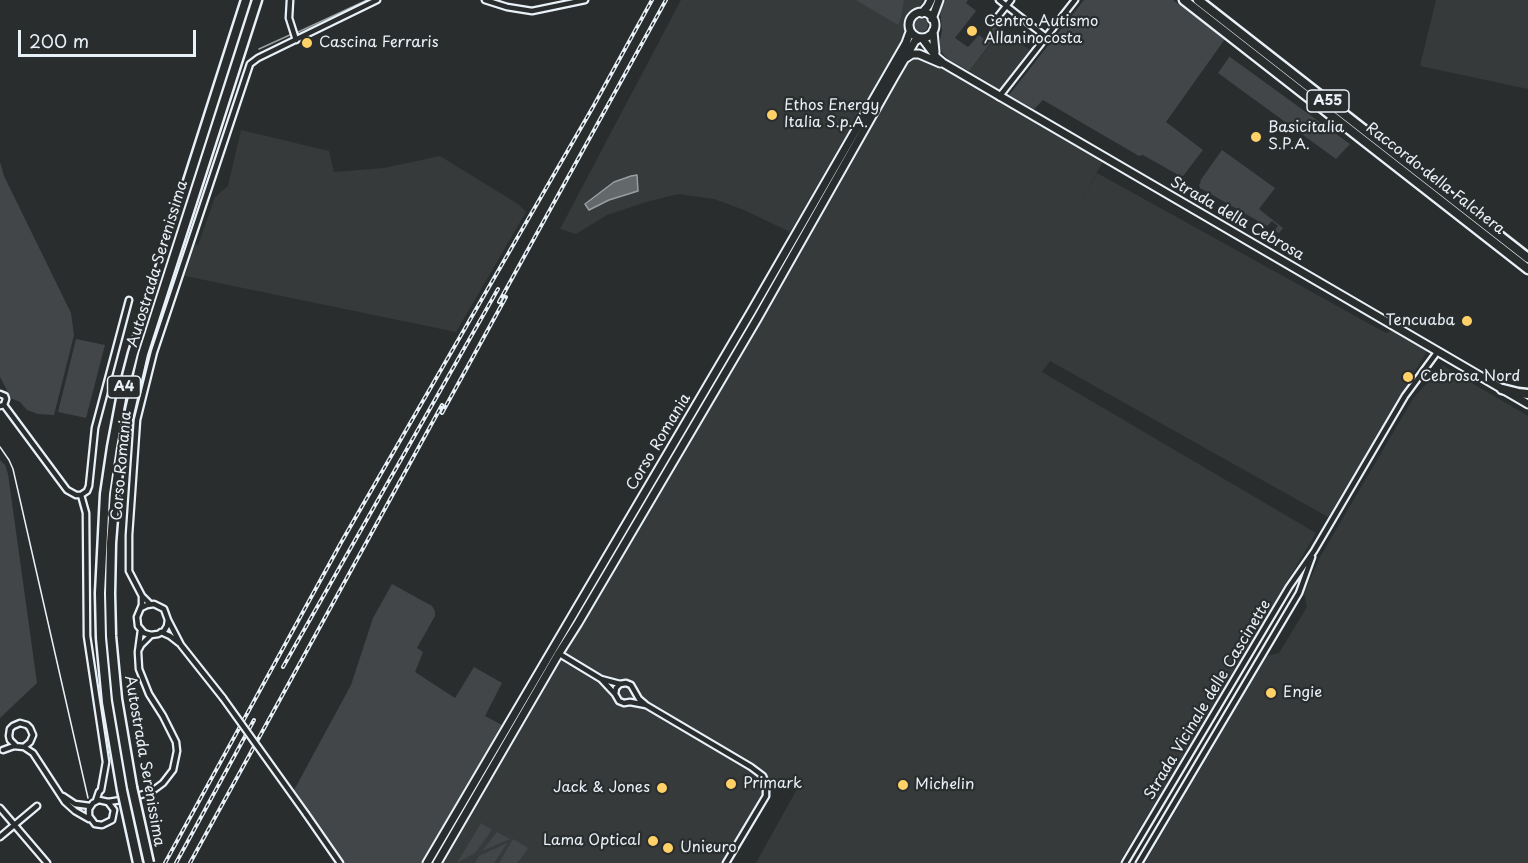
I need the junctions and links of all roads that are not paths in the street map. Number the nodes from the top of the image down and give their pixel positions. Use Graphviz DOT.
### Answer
graph roads {
  1 [pos="246,0"];
  2 [pos="257,0"];
  3 [pos="290,0"];
  4 [pos="377,0"];
  5 [pos="485,0"];
  6 [pos="585,0"];
  7 [pos="930,0"];
  8 [pos="939,0"];
  9 [pos="999,0"];
  10 [pos="1011,0"];
  11 [pos="1075,0"];
  12 [pos="1184,0"];
  13 [pos="1198,0"];
  14 [pos="1006,6"];
  15 [pos="922,13"];
  16 [pos="932,19"];
  17 [pos="996,19"];
  18 [pos="933,31"];
  19 [pos="910,32"];
  20 [pos="1046,37"];
  21 [pos="921,38"];
  22 [pos="296,40"];
  23 [pos="935,55"];
  24 [pos="904,59"];
  25 [pos="943,63"];
  26 [pos="999,97"];
  27 [pos="1528,258"];
  28 [pos="1528,269"];
  29 [pos="129,300"];
  30 [pos="1438,351"];
  31 [pos="1502,388"];
  32 [pos="0,394"];
  33 [pos="1528,394"];
  34 [pos="1528,404"];
  35 [pos="2,405"];
  36 [pos="81,495"];
  37 [pos="1314,551"];
  38 [pos="142,596"];
  39 [pos="150,604"];
  40 [pos="141,608"];
  41 [pos="168,620"];
  42 [pos="141,630"];
  43 [pos="161,632"];
  44 [pos="151,635"];
  45 [pos="181,645"];
  46 [pos="556,651"];
  47 [pos="138,652"];
  48 [pos="601,679"];
  49 [pos="620,684"];
  50 [pos="635,692"];
  51 [pos="615,694"];
  52 [pos="630,702"];
  53 [pos="646,705"];
  54 [pos="1204,730"];
  55 [pos="1214,736"];
  56 [pos="10,740"];
  57 [pos="30,742"];
  58 [pos="16,746"];
  59 [pos="24,747"];
  60 [pos="1,751"];
  61 [pos="33,753"];
  62 [pos="1171,786"];
  63 [pos="101,790"];
  64 [pos="1181,792"];
  65 [pos="60,794"];
  66 [pos="128,799"];
  67 [pos="96,801"];
  68 [pos="106,801"];
  69 [pos="37,806"];
  70 [pos="90,806"];
  71 [pos="0,808"];
  72 [pos="114,810"];
  73 [pos="90,819"];
  74 [pos="14,825"];
  75 [pos="0,837"];
  76 [pos="47,863"];
  77 [pos="138,863"];
  78 [pos="149,863"];
  79 [pos="339,863"];
  80 [pos="427,863"];
  81 [pos="437,863"];
  82 [pos="726,863"];
  83 [pos="1125,863"];
  84 [pos="1139,863"];
  1 -- 77 [label="highway, Autostrada Serenissima / A4, bridge"];
  2 -- 78 [label="highway, Autostrada Serenissima / A4, bridge"];
  3 -- 22 [label="street"];
  4 -- 22 [label="street"];
  5 -- 6 [label="street"];
  7 -- 15 [label="main road"];
  8 -- 16 [label="main road"];
  9 -- 14 [label="street"];
  10 -- 14 [label="street"];
  11 -- 20 [label="street"];
  12 -- 28 [label="highway, Raccordo della Falchera / A55"];
  13 -- 27 [label="highway, Raccordo della Falchera / A55"];
  14 -- 17 [label="street"];
  14 -- 20 [label="street"];
  15 -- 16 [label="main road"];
  15 -- 19 [label="main road"];
  16 -- 18 [label="main road"];
  18 -- 21 [label="main road"];
  18 -- 23 [label="main road"];
  19 -- 21 [label="main road"];
  19 -- 46 [label="main road, Corso Romania"];
  20 -- 26 [label="street"];
  21 -- 23 [label="main road, Strada della Cebrosa"];
  21 -- 24 [label="main road, Corso Romania"];
  22 -- 38 [label="street, Corso Romania"];
  23 -- 25 [label="main road, Strada della Cebrosa"];
  24 -- 25 [label="main road"];
  24 -- 46 [label="main road, Corso Romania"];
  25 -- 26 [label="main road, Strada della Cebrosa"];
  26 -- 30 [label="main road, Strada della Cebrosa"];
  29 -- 36 [label="street"];
  30 -- 31 [label="main road, Strada della Cebrosa"];
  30 -- 37 [label="street, Strada Vicinale delle Cascinette"];
  31 -- 33 [label="highway"];
  31 -- 34 [label="main road, Strada della Cebrosa"];
  32 -- 35 [label="street"];
  35 -- 36 [label="street"];
  36 -- 63 [label="street"];
  37 -- 54 [label="street, Strada Vicinale delle Cascinette"];
  37 -- 55 [label="street, Strada Vicinale delle Cascinette"];
  38 -- 39 [label="street, Corso Romania"];
  38 -- 40 [label="street"];
  39 -- 40 [label="street"];
  39 -- 41 [label="street"];
  40 -- 42 [label="street"];
  41 -- 43 [label="street"];
  41 -- 45 [label="street"];
  42 -- 44 [label="street"];
  42 -- 47 [label="street"];
  43 -- 44 [label="street"];
  43 -- 45 [label="street"];
  44 -- 47 [label="street"];
  45 -- 79 [label="street, bridge"];
  46 -- 48 [label="street"];
  46 -- 80 [label="main road, Corso Romania"];
  46 -- 81 [label="main road, Corso Romania"];
  47 -- 66 [label="street"];
  48 -- 49 [label="street"];
  48 -- 51 [label="street"];
  49 -- 50 [label="street"];
  49 -- 51 [label="street"];
  50 -- 52 [label="street"];
  50 -- 53 [label="street"];
  51 -- 52 [label="street"];
  52 -- 53 [label="street"];
  53 -- 82 [label="street"];
  54 -- 55 [label="street"];
  54 -- 62 [label="street, Strada Vicinale delle Cascinette"];
  55 -- 64 [label="street, Strada Vicinale delle Cascinette"];
  56 -- 57 [label="street"];
  56 -- 58 [label="street"];
  56 -- 60 [label="street"];
  57 -- 59 [label="street"];
  57 -- 61 [label="street"];
  58 -- 59 [label="street"];
  58 -- 60 [label="street"];
  59 -- 61 [label="street"];
  61 -- 65 [label="street"];
  62 -- 64 [label="street"];
  62 -- 83 [label="street, Strada Vicinale delle Cascinette"];
  63 -- 67 [label="street"];
  63 -- 68 [label="street"];
  64 -- 84 [label="street, Strada Vicinale delle Cascinette"];
  65 -- 70 [label="street"];
  65 -- 73 [label="street"];
  66 -- 68 [label="street"];
  66 -- 72 [label="street"];
  67 -- 68 [label="street"];
  67 -- 70 [label="street"];
  68 -- 72 [label="street"];
  69 -- 74 [label="street"];
  70 -- 73 [label="street"];
  71 -- 74 [label="street"];
  72 -- 73 [label="street"];
  74 -- 75 [label="street"];
  74 -- 76 [label="street"];
}
